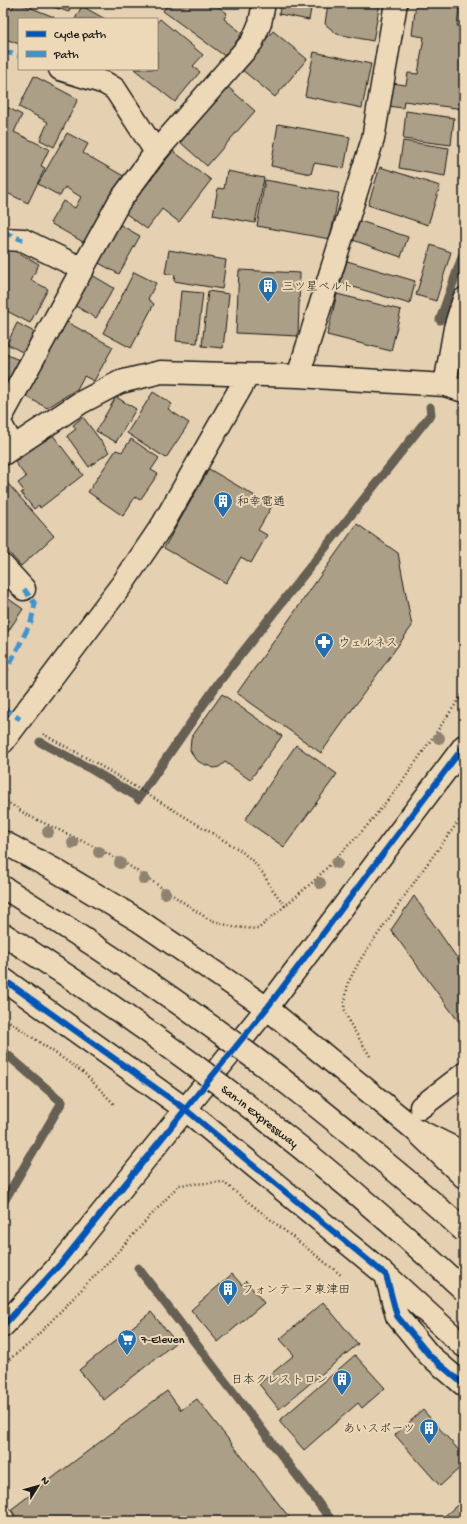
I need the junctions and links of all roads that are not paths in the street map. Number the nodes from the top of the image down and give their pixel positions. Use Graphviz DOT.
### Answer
graph roads {
  1 [pos="264,3"];
  2 [pos="396,3"];
  3 [pos="63,70"];
  4 [pos="156,152"];
  5 [pos="3,239"];
  6 [pos="83,269"];
  7 [pos="464,299"];
  8 [pos="248,375"];
  9 [pos="298,376"];
  10 [pos="455,388"];
  11 [pos="3,414"];
  12 [pos="3,428"];
  13 [pos="8,450"];
  14 [pos="3,566"];
  15 [pos="24,590"];
  16 [pos="3,742"];
  17 [pos="464,746"];
  18 [pos="3,842"];
  19 [pos="3,887"];
  20 [pos="3,934"];
  21 [pos="3,979"];
  22 [pos="267,1008"];
  23 [pos="464,1074"];
  24 [pos="420,1107"];
  25 [pos="185,1109"];
  26 [pos="414,1128"];
  27 [pos="464,1153"];
  28 [pos="464,1177"];
  29 [pos="464,1231"];
  30 [pos="386,1275"];
  31 [pos="464,1290"];
  32 [pos="3,1326"];
  33 [pos="464,1346"];
  34 [pos="464,1385"];
  1 -- 4 [label="main road"];
  2 -- 9 [label="main road"];
  3 -- 4 [label="main road"];
  4 -- 6 [label="main road"];
  5 -- 6 [label="main road"];
  6 -- 11 [label="main road"];
  7 -- 10 [label="main road"];
  8 -- 9 [label="main road"];
  8 -- 13 [label="main road"];
  8 -- 16 [label="main road"];
  9 -- 10 [label="main road"];
  12 -- 13 [label="main road"];
  14 -- 15 [label="main road"];
  17 -- 22 [label="main road"];
  18 -- 22 [label="main road"];
  19 -- 29 [label="main road, bridge"];
  20 -- 31 [label="main road, San-In Expressway, bridge"];
  21 -- 25 [label="main road"];
  22 -- 25 [label="main road"];
  22 -- 26 [label="main road"];
  23 -- 24 [label="main road"];
  25 -- 30 [label="main road"];
  25 -- 32 [label="main road"];
  26 -- 27 [label="main road"];
  26 -- 28 [label="main road"];
  30 -- 33 [label="main road"];
  30 -- 34 [label="main road"];
}
